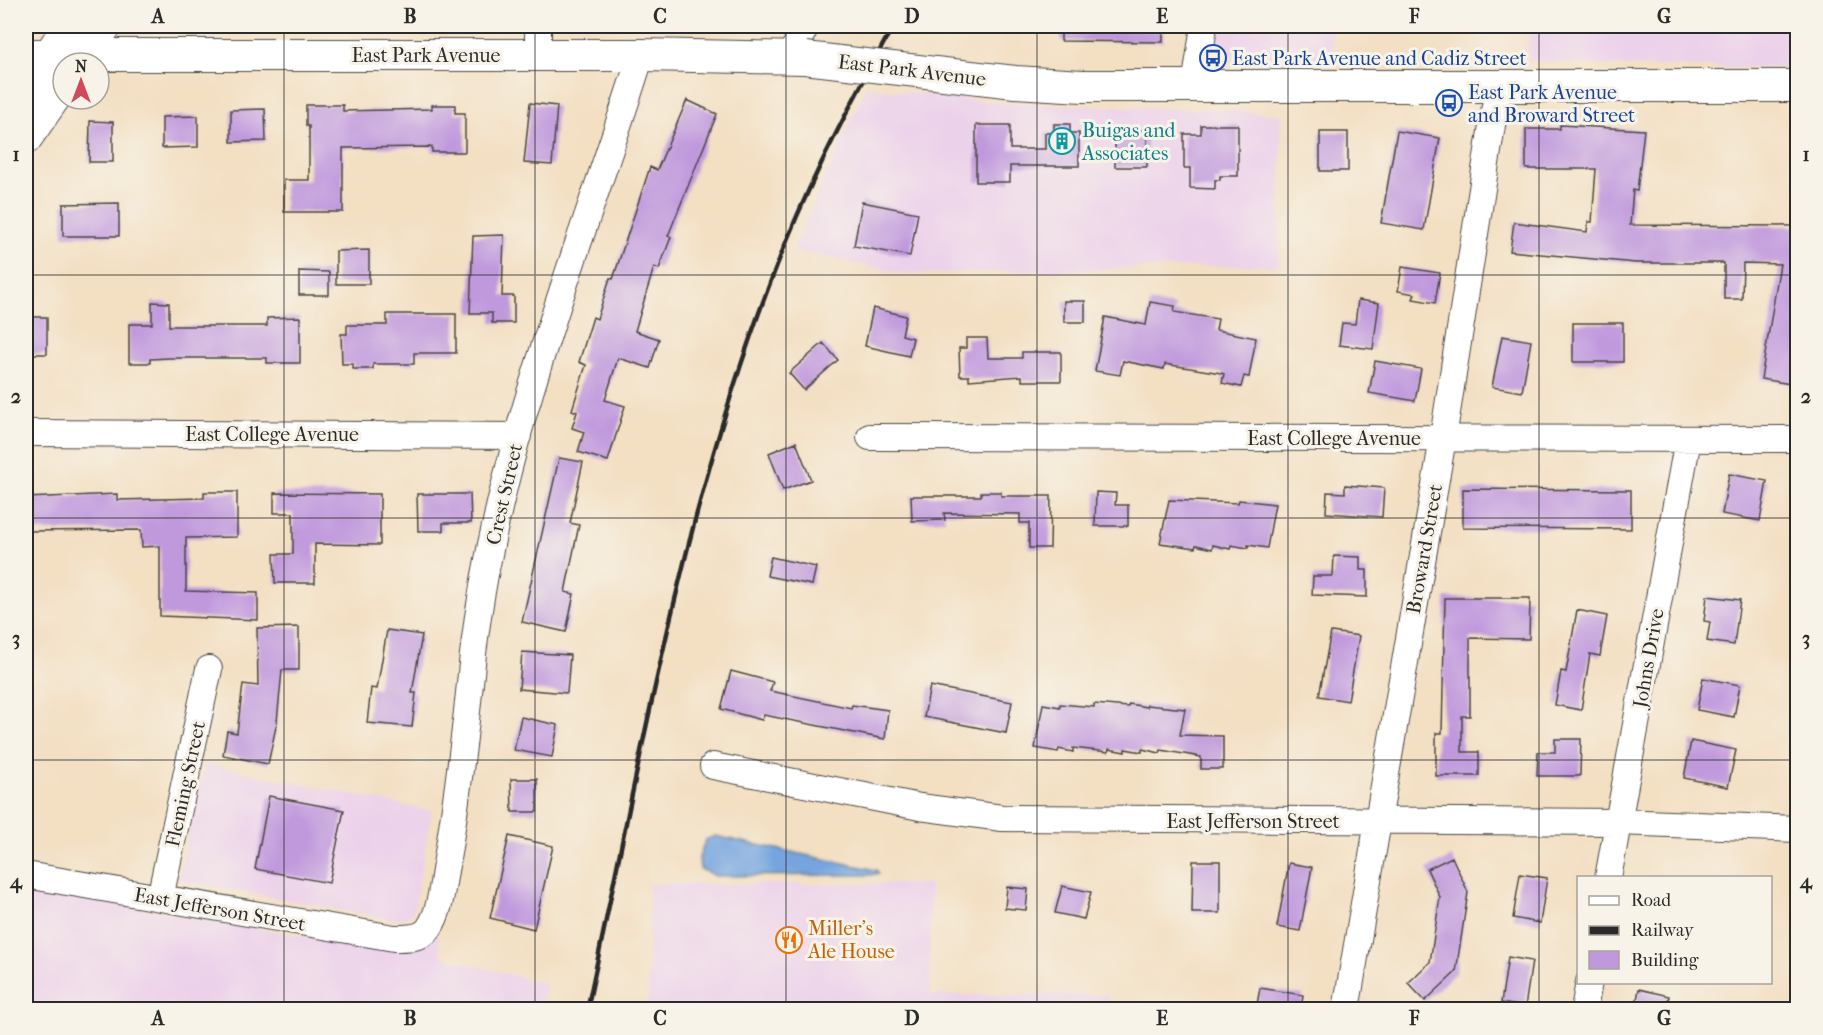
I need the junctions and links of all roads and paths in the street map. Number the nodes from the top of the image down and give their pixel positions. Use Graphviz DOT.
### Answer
graph roads {
  1 [pos="69,26"];
  2 [pos="105,26"];
  3 [pos="806,26"];
  4 [pos="1204,26"];
  5 [pos="529,40"];
  6 [pos="87,51"];
  7 [pos="37,55"];
  8 [pos="641,55"];
  9 [pos="111,58"];
  10 [pos="797,58"];
  11 [pos="1195,86"];
  12 [pos="1797,86"];
  13 [pos="1498,87"];
  14 [pos="26,89"];
  15 [pos="51,102"];
  16 [pos="26,138"];
  17 [pos="26,433"];
  18 [pos="518,436"];
  19 [pos="870,437"];
  20 [pos="1443,438"];
  21 [pos="1688,439"];
  22 [pos="1797,439"];
  23 [pos="209,669"];
  24 [pos="713,766"];
  25 [pos="1378,822"];
  26 [pos="1618,822"];
  27 [pos="1797,829"];
  28 [pos="26,876"];
  29 [pos="1608,876"];
  30 [pos="160,898"];
  31 [pos="415,937"];
  32 [pos="1589,984"];
  33 [pos="1347,1010"];
  34 [pos="1584,1010"];
  1 -- 7 [label="street"];
  2 -- 6 [label="street"];
  3 -- 10 [label="street"];
  4 -- 11 [label="street"];
  5 -- 8 [label="street, East Park Avenue"];
  5 -- 9 [label="street, East Park Avenue"];
  7 -- 14 [label="street"];
  8 -- 10 [label="street, East Park Avenue"];
  8 -- 18 [label="street, Crest Street"];
  10 -- 11 [label="street, East Park Avenue, bridge"];
  11 -- 13 [label="street, East Park Avenue"];
  12 -- 13 [label="street, East Park Avenue"];
  13 -- 20 [label="street, Broward Street"];
  15 -- 16 [label="street"];
  17 -- 18 [label="street, East College Avenue"];
  18 -- 31 [label="street, Crest Street"];
  19 -- 20 [label="street, East College Avenue"];
  20 -- 21 [label="street, East College Avenue"];
  20 -- 25 [label="street, Broward Street"];
  21 -- 22 [label="street, East College Avenue"];
  21 -- 26 [label="street, Johns Drive"];
  23 -- 30 [label="street, Fleming Street"];
  24 -- 25 [label="street, East Jefferson Street"];
  25 -- 26 [label="street, East Jefferson Street"];
  25 -- 33 [label="street, Broward Street"];
  26 -- 27 [label="street, East Jefferson Street"];
  26 -- 29 [label="street, Johns Drive"];
  28 -- 30 [label="street, East Jefferson Street"];
  30 -- 31 [label="street, East Jefferson Street"];
  32 -- 34 [label="street"];
}
